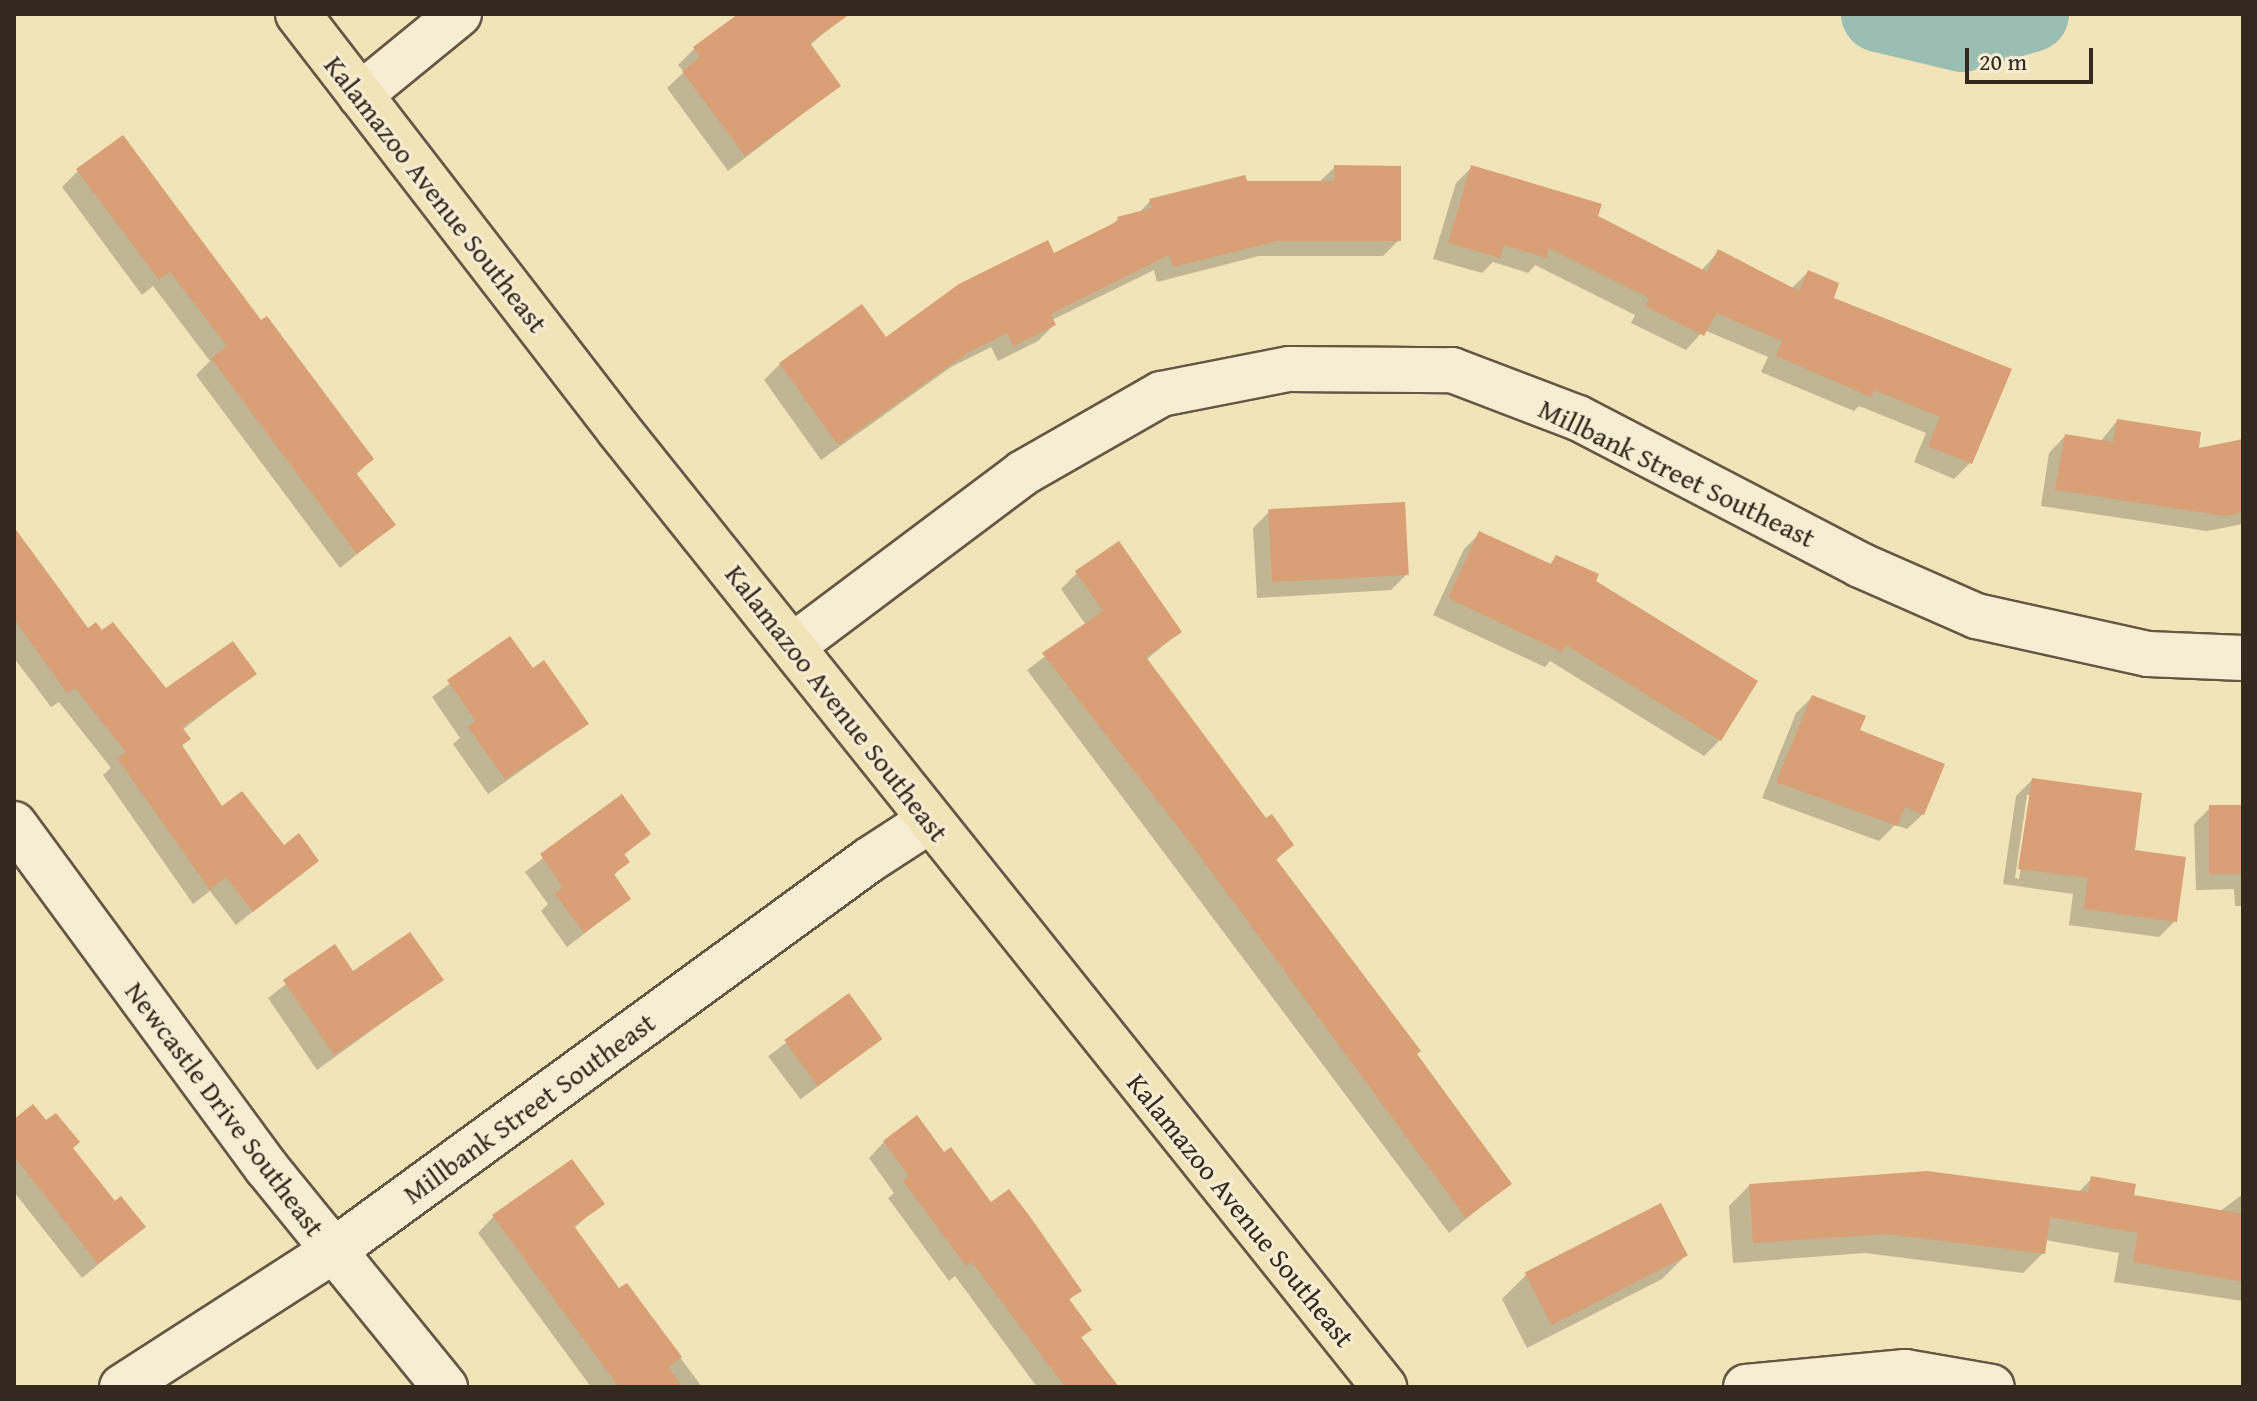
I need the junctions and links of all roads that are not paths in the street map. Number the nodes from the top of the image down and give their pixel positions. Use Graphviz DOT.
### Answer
graph roads {
  1 [pos="298,14"];
  2 [pos="459,14"];
  3 [pos="360,95"];
  4 [pos="794,645"];
  5 [pos="2243,658"];
  6 [pos="929,821"];
  7 [pos="14,824"];
  8 [pos="333,1251"];
  9 [pos="122,1387"];
  10 [pos="445,1387"];
  11 [pos="1384,1387"];
  12 [pos="1746,1387"];
  13 [pos="1992,1387"];
  1 -- 3 [label="main road, Kalamazoo Avenue Southeast"];
  2 -- 3 [label="street"];
  3 -- 4 [label="main road, Kalamazoo Avenue Southeast"];
  4 -- 5 [label="street, Millbank Street Southeast"];
  4 -- 6 [label="main road, Kalamazoo Avenue Southeast"];
  6 -- 8 [label="street, Millbank Street Southeast"];
  6 -- 11 [label="main road, Kalamazoo Avenue Southeast"];
  7 -- 8 [label="street, Newcastle Drive Southeast"];
  8 -- 9 [label="street, Millbank Street Southeast"];
  8 -- 10 [label="street, Newcastle Drive Southeast"];
  12 -- 13 [label="street"];
}
